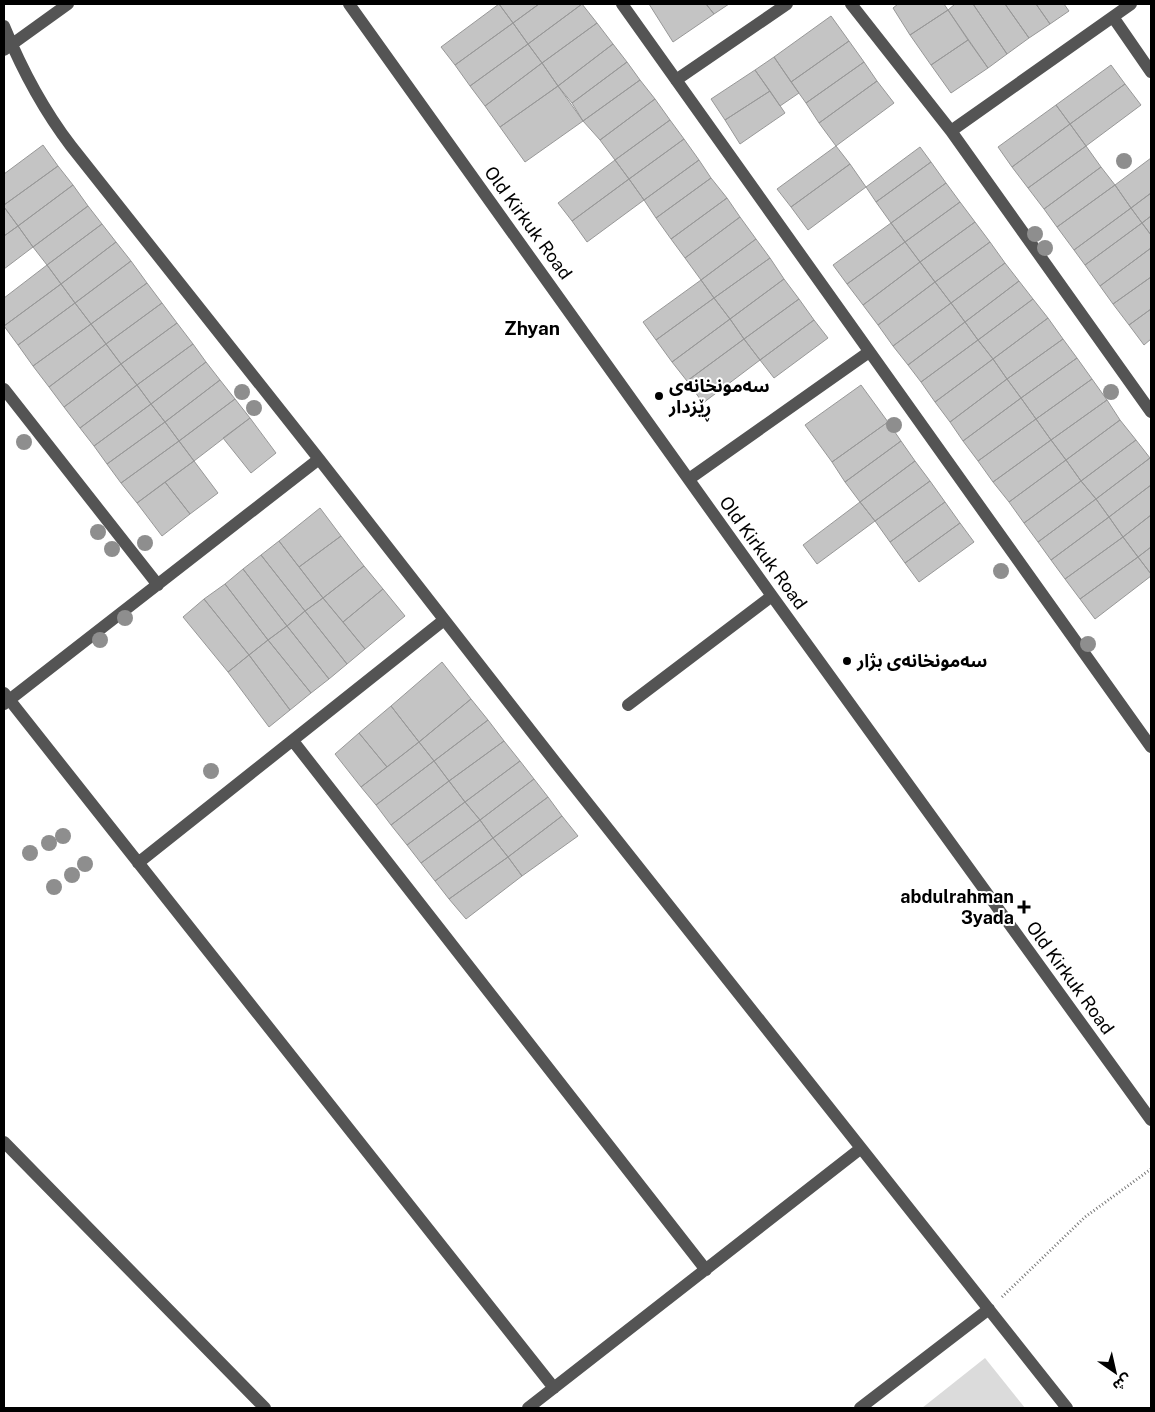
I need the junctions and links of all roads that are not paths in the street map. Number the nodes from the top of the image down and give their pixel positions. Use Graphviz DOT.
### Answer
graph roads {
  1 [pos="68,4"];
  2 [pos="349,4"];
  3 [pos="622,4"];
  4 [pos="787,4"];
  5 [pos="851,4"];
  6 [pos="1131,4"];
  7 [pos="1113,17"];
  8 [pos="4,26"];
  9 [pos="8,47"];
  10 [pos="1151,72"];
  11 [pos="676,80"];
  12 [pos="951,131"];
  13 [pos="869,352"];
  14 [pos="4,390"];
  15 [pos="1151,412"];
  16 [pos="319,459"];
  17 [pos="689,478"];
  18 [pos="158,585"];
  19 [pos="772,596"];
  20 [pos="444,620"];
  21 [pos="5,699"];
  22 [pos="628,705"];
  23 [pos="293,740"];
  24 [pos="1151,747"];
  25 [pos="138,863"];
  26 [pos="1151,1120"];
  27 [pos="4,1142"];
  28 [pos="860,1149"];
  29 [pos="706,1270"];
  30 [pos="988,1309"];
  31 [pos="554,1388"];
  32 [pos="265,1408"];
  33 [pos="528,1408"];
  34 [pos="860,1408"];
  35 [pos="1067,1408"];
  1 -- 9 [label="street"];
  2 -- 17 [label="street, Old Kirkuk Road"];
  3 -- 11 [label="street"];
  4 -- 11 [label="street"];
  5 -- 12 [label="street"];
  6 -- 7 [label="street"];
  7 -- 10 [label="street"];
  7 -- 12 [label="street"];
  8 -- 9 [label="street"];
  9 -- 16 [label="street"];
  11 -- 13 [label="street"];
  12 -- 15 [label="street"];
  13 -- 17 [label="street"];
  13 -- 24 [label="street"];
  14 -- 18 [label="street"];
  16 -- 18 [label="street"];
  16 -- 20 [label="street"];
  17 -- 19 [label="street, Old Kirkuk Road"];
  18 -- 21 [label="street"];
  19 -- 22 [label="street"];
  19 -- 26 [label="street, Old Kirkuk Road"];
  20 -- 23 [label="street"];
  20 -- 28 [label="street"];
  21 -- 25 [label="street"];
  23 -- 25 [label="street"];
  23 -- 29 [label="street"];
  25 -- 31 [label="street"];
  27 -- 32 [label="street"];
  28 -- 29 [label="street"];
  28 -- 30 [label="street"];
  29 -- 31 [label="street"];
  30 -- 34 [label="street"];
  30 -- 35 [label="street"];
  31 -- 33 [label="street"];
}
